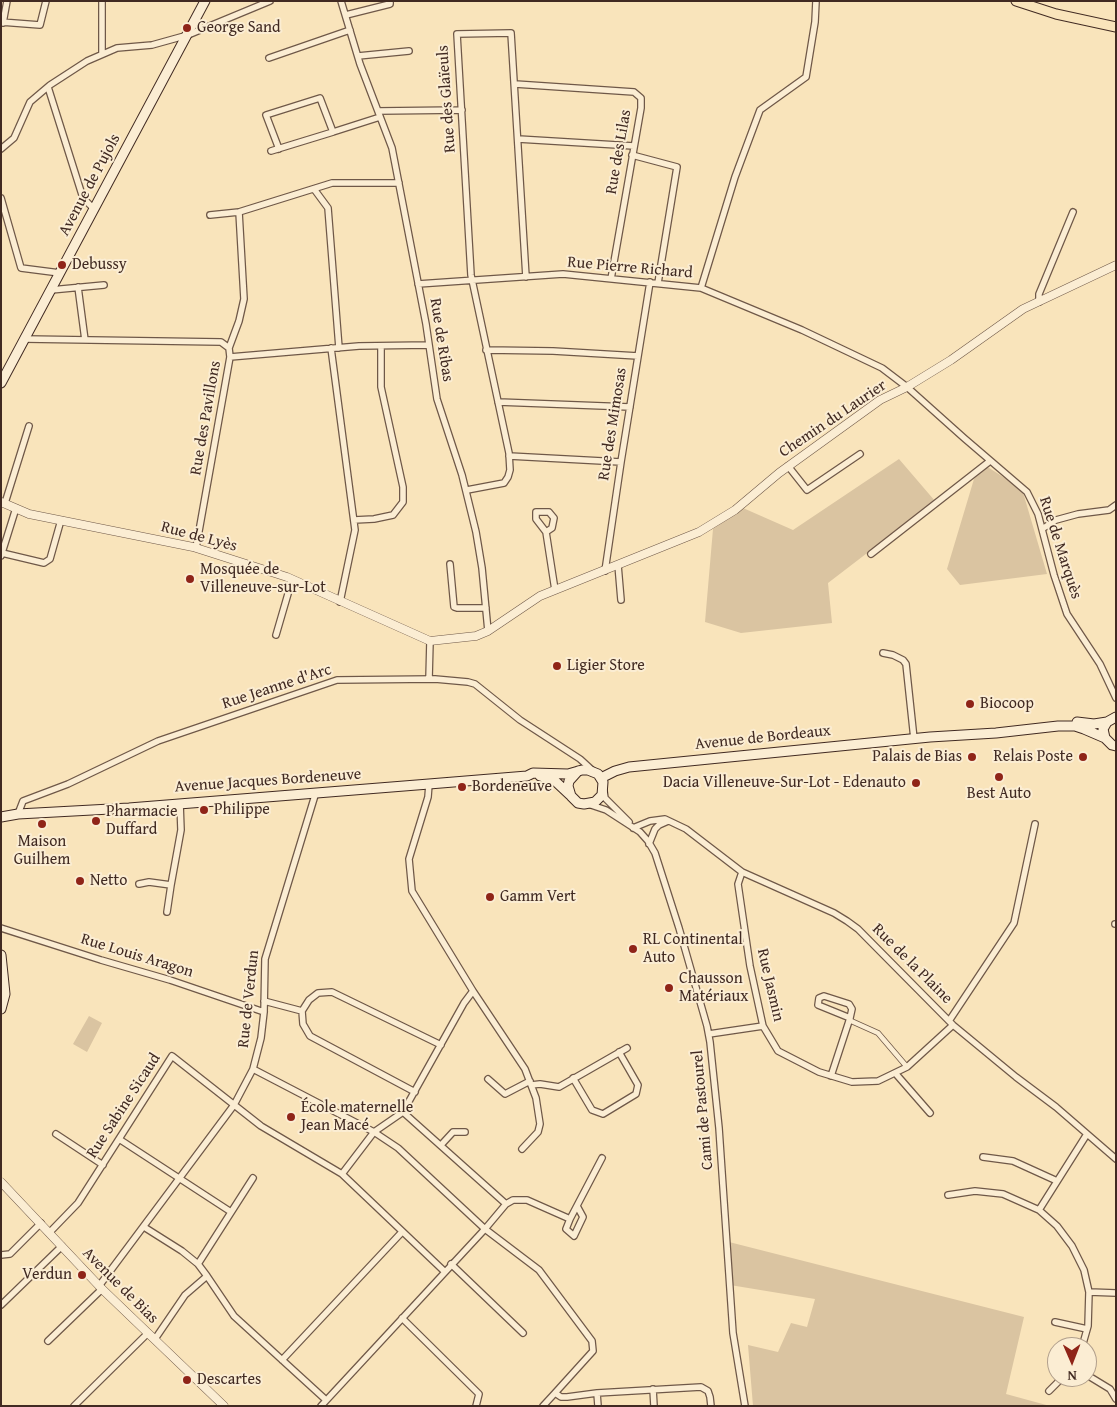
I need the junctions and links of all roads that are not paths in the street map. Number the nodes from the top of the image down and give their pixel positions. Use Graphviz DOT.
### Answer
graph roads {
  1 [pos="7,1"];
  2 [pos="46,1"];
  3 [pos="102,1"];
  4 [pos="206,1"];
  5 [pos="270,1"];
  6 [pos="341,1"];
  7 [pos="390,1"];
  8 [pos="816,1"];
  9 [pos="1016,1"];
  10 [pos="346,15"];
  11 [pos="2,23"];
  12 [pos="1116,27"];
  13 [pos="350,30"];
  14 [pos="188,35"];
  15 [pos="409,51"];
  16 [pos="102,54"];
  17 [pos="358,56"];
  18 [pos="269,58"];
  19 [pos="515,84"];
  20 [pos="48,86"];
  21 [pos="462,110"];
  22 [pos="379,114"];
  23 [pos="333,132"];
  24 [pos="518,139"];
  25 [pos="634,146"];
  26 [pos="1,149"];
  27 [pos="279,149"];
  28 [pos="271,151"];
  29 [pos="632,155"];
  30 [pos="398,183"];
  31 [pos="314,189"];
  32 [pos="1,198"];
  33 [pos="94,209"];
  34 [pos="239,212"];
  35 [pos="1072,212"];
  36 [pos="210,215"];
  37 [pos="1116,265"];
  38 [pos="60,273"];
  39 [pos="526,278"];
  40 [pos="611,279"];
  41 [pos="473,281"];
  42 [pos="650,282"];
  43 [pos="658,283"];
  44 [pos="418,284"];
  45 [pos="104,285"];
  46 [pos="78,288"];
  47 [pos="701,288"];
  48 [pos="51,290"];
  49 [pos="1039,302"];
  50 [pos="25,339"];
  51 [pos="85,340"];
  52 [pos="429,345"];
  53 [pos="381,346"];
  54 [pos="229,348"];
  55 [pos="331,348"];
  56 [pos="339,348"];
  57 [pos="486,350"];
  58 [pos="638,356"];
  59 [pos="230,357"];
  60 [pos="1,384"];
  61 [pos="907,387"];
  62 [pos="498,402"];
  63 [pos="630,407"];
  64 [pos="29,426"];
  65 [pos="860,454"];
  66 [pos="509,456"];
  67 [pos="990,460"];
  68 [pos="621,462"];
  69 [pos="788,466"];
  70 [pos="467,490"];
  71 [pos="807,490"];
  72 [pos="801,494"];
  73 [pos="3,503"];
  74 [pos="1116,505"];
  75 [pos="16,508"];
  76 [pos="61,520"];
  77 [pos="354,520"];
  78 [pos="1042,529"];
  79 [pos="546,532"];
  80 [pos="196,548"];
  81 [pos="2,554"];
  82 [pos="871,554"];
  83 [pos="450,564"];
  84 [pos="618,565"];
  85 [pos="606,570"];
  86 [pos="292,580"];
  87 [pos="555,590"];
  88 [pos="621,600"];
  89 [pos="340,602"];
  90 [pos="486,608"];
  91 [pos="488,631"];
  92 [pos="276,635"];
  93 [pos="430,641"];
  94 [pos="883,654"];
  95 [pos="429,679"];
  96 [pos="1116,698"];
  97 [pos="1113,716"];
  98 [pos="1032,724"];
  99 [pos="998,733"];
  100 [pos="930,737"];
  101 [pos="1105,738"];
  102 [pos="914,739"];
  103 [pos="1116,746"];
  104 [pos="576,757"];
  105 [pos="578,771"];
  106 [pos="593,771"];
  107 [pos="527,776"];
  108 [pos="602,778"];
  109 [pos="429,784"];
  110 [pos="603,791"];
  111 [pos="316,792"];
  112 [pos="571,796"];
  113 [pos="180,803"];
  114 [pos="590,804"];
  115 [pos="1,811"];
  116 [pos="15,815"];
  117 [pos="1,817"];
  118 [pos="668,821"];
  119 [pos="1035,824"];
  120 [pos="633,828"];
  121 [pos="649,844"];
  122 [pos="742,872"];
  123 [pos="139,884"];
  124 [pos="171,885"];
  125 [pos="167,912"];
  126 [pos="1,928"];
  127 [pos="1,955"];
  128 [pos="473,991"];
  129 [pos="264,1001"];
  130 [pos="1,1009"];
  131 [pos="302,1010"];
  132 [pos="264,1012"];
  133 [pos="850,1019"];
  134 [pos="951,1023"];
  135 [pos="763,1026"];
  136 [pos="709,1034"];
  137 [pos="441,1045"];
  138 [pos="628,1048"];
  139 [pos="619,1052"];
  140 [pos="907,1067"];
  141 [pos="253,1069"];
  142 [pos="896,1074"];
  143 [pos="831,1076"];
  144 [pos="573,1078"];
  145 [pos="488,1079"];
  146 [pos="530,1083"];
  147 [pos="414,1092"];
  148 [pos="234,1105"];
  149 [pos="403,1112"];
  150 [pos="930,1113"];
  151 [pos="374,1132"];
  152 [pos="465,1132"];
  153 [pos="56,1134"];
  154 [pos="1087,1134"];
  155 [pos="119,1139"];
  156 [pos="441,1145"];
  157 [pos="522,1149"];
  158 [pos="983,1157"];
  159 [pos="602,1158"];
  160 [pos="1116,1159"];
  161 [pos="103,1165"];
  162 [pos="342,1174"];
  163 [pos="253,1178"];
  164 [pos="180,1180"];
  165 [pos="1057,1181"];
  166 [pos="1,1182"];
  167 [pos="948,1195"];
  168 [pos="506,1204"];
  169 [pos="577,1206"];
  170 [pos="1039,1210"];
  171 [pos="231,1212"];
  172 [pos="570,1219"];
  173 [pos="40,1224"];
  174 [pos="144,1227"];
  175 [pos="485,1229"];
  176 [pos="402,1232"];
  177 [pos="49,1233"];
  178 [pos="62,1246"];
  179 [pos="1,1255"];
  180 [pos="198,1264"];
  181 [pos="451,1264"];
  182 [pos="444,1272"];
  183 [pos="207,1276"];
  184 [pos="100,1287"];
  185 [pos="1089,1292"];
  186 [pos="1116,1293"];
  187 [pos="1,1304"];
  188 [pos="402,1318"];
  189 [pos="1055,1322"];
  190 [pos="1087,1328"];
  191 [pos="148,1333"];
  192 [pos="523,1333"];
  193 [pos="1085,1337"];
  194 [pos="155,1340"];
  195 [pos="48,1341"];
  196 [pos="282,1360"];
  197 [pos="1097,1381"];
  198 [pos="1053,1387"];
  199 [pos="653,1389"];
  200 [pos="1049,1391"];
  201 [pos="597,1393"];
  202 [pos="555,1394"];
  203 [pos="1116,1399"];
  204 [pos="326,1400"];
  205 [pos="74,1406"];
  206 [pos="224,1406"];
  207 [pos="321,1406"];
  208 [pos="476,1406"];
  209 [pos="543,1406"];
  210 [pos="598,1406"];
  211 [pos="654,1406"];
  212 [pos="711,1406"];
  213 [pos="745,1406"];
  1 -- 11 [label="street"];
  2 -- 11 [label="street"];
  3 -- 16 [label="street"];
  4 -- 14 [label="main road, Avenue de Pujols"];
  5 -- 14 [label="street"];
  6 -- 10 [label="street, Rue de Ribas"];
  7 -- 10 [label="street"];
  8 -- 47 [label="street"];
  9 -- 12 [label="main road"];
  10 -- 13 [label="street, Rue de Ribas"];
  13 -- 17 [label="street, Rue de Ribas"];
  13 -- 18 [label="street"];
  14 -- 16 [label="street"];
  14 -- 33 [label="main road, Avenue de Pujols"];
  15 -- 17 [label="street"];
  16 -- 20 [label="street"];
  17 -- 22 [label="street, Rue de Ribas"];
  19 -- 21 [label="street, Rue des Glaïeuls"];
  19 -- 24 [label="street, Rue des Glaïeuls"];
  19 -- 25 [label="street, Rue des Lilas"];
  20 -- 26 [label="street"];
  20 -- 33 [label="street"];
  21 -- 22 [label="street"];
  21 -- 41 [label="street, Rue des Glaïeuls"];
  22 -- 23 [label="street"];
  22 -- 30 [label="street, Rue de Ribas"];
  23 -- 27 [label="street"];
  23 -- 27 [label="street"];
  24 -- 25 [label="street"];
  24 -- 39 [label="street, Rue des Glaïeuls"];
  25 -- 29 [label="street, Rue des Lilas"];
  27 -- 28 [label="street"];
  29 -- 40 [label="street, Rue des Lilas"];
  29 -- 43 [label="street"];
  30 -- 31 [label="street"];
  30 -- 44 [label="street, Rue de Ribas"];
  31 -- 34 [label="street"];
  31 -- 56 [label="street"];
  32 -- 38 [label="street"];
  33 -- 38 [label="main road, Avenue de Pujols"];
  34 -- 36 [label="street"];
  34 -- 54 [label="street"];
  35 -- 49 [label="street"];
  37 -- 49 [label="street, Chemin du Laurier"];
  38 -- 48 [label="main road, Avenue de Pujols"];
  39 -- 40 [label="street, Rue Pierre Richard"];
  39 -- 41 [label="street, Rue Pierre Richard"];
  40 -- 42 [label="street, Rue Pierre Richard"];
  41 -- 44 [label="street, Rue Pierre Richard"];
  41 -- 57 [label="street, Rue des Glaïeuls"];
  42 -- 43 [label="street, Rue Pierre Richard"];
  42 -- 58 [label="street, Rue des Mimosas"];
  43 -- 47 [label="street, Rue Pierre Richard"];
  44 -- 52 [label="street, Rue de Ribas"];
  45 -- 46 [label="street"];
  46 -- 48 [label="street"];
  46 -- 51 [label="street"];
  47 -- 61 [label="street, Rue Pierre Richard"];
  48 -- 50 [label="main road, Avenue de Pujols"];
  49 -- 61 [label="street, Chemin du Laurier"];
  50 -- 51 [label="street, Rue des Pavillons"];
  50 -- 60 [label="main road, Avenue de Pujols"];
  51 -- 54 [label="street, Rue des Pavillons"];
  52 -- 53 [label="street"];
  52 -- 70 [label="street, Rue de Ribas"];
  53 -- 56 [label="street"];
  53 -- 77 [label="street"];
  54 -- 59 [label="street, Rue des Pavillons"];
  55 -- 56 [label="street"];
  55 -- 59 [label="street"];
  55 -- 77 [label="street"];
  57 -- 58 [label="street"];
  57 -- 62 [label="street, Rue des Glaïeuls"];
  58 -- 63 [label="street, Rue des Mimosas"];
  59 -- 80 [label="street, Rue des Pavillons"];
  61 -- 67 [label="street, Rue de Marquès"];
  61 -- 69 [label="street, Chemin du Laurier"];
  62 -- 63 [label="street"];
  62 -- 66 [label="street, Rue des Glaïeuls"];
  63 -- 68 [label="street, Rue des Mimosas"];
  64 -- 73 [label="street"];
  65 -- 71 [label="street"];
  66 -- 68 [label="street"];
  66 -- 70 [label="street, Rue des Glaïeuls"];
  67 -- 78 [label="street, Rue de Marquès"];
  67 -- 82 [label="street"];
  68 -- 85 [label="street, Rue des Mimosas"];
  69 -- 71 [label="street"];
  69 -- 84 [label="street, Chemin du Laurier"];
  70 -- 90 [label="street, Rue de Ribas"];
  71 -- 72 [label="street"];
  73 -- 75 [label="street, Rue de Lyès"];
  74 -- 78 [label="street"];
  75 -- 76 [label="street, Rue de Lyès"];
  75 -- 81 [label="street"];
  76 -- 80 [label="street, Rue de Lyès"];
  76 -- 81 [label="street"];
  77 -- 89 [label="street"];
  78 -- 96 [label="street, Rue de Marquès"];
  79 -- 87 [label="street"];
  80 -- 86 [label="street, Rue de Lyès"];
  83 -- 90 [label="street"];
  84 -- 85 [label="street, Chemin du Laurier"];
  84 -- 88 [label="street"];
  85 -- 87 [label="street, Chemin du Laurier"];
  86 -- 89 [label="street, Rue de Lyès"];
  86 -- 92 [label="street"];
  87 -- 91 [label="street, Chemin du Laurier"];
  89 -- 93 [label="street, Rue de Lyès"];
  90 -- 91 [label="street, Rue de Ribas"];
  91 -- 93 [label="street, Chemin du Laurier"];
  93 -- 95 [label="street"];
  94 -- 102 [label="street"];
  95 -- 104 [label="street, Rue Jeanne d'Arc"];
  95 -- 116 [label="street, Rue Jeanne d'Arc"];
  97 -- 98 [label="main road, Avenue de Bordeaux"];
  97 -- 101 [label="main road"];
  98 -- 99 [label="main road"];
  98 -- 100 [label="main road, Avenue de Bordeaux"];
  99 -- 100 [label="main road, Avenue de Bordeaux"];
  99 -- 101 [label="main road, Avenue de Bordeaux"];
  100 -- 102 [label="main road, Avenue de Bordeaux"];
  101 -- 103 [label="main road, Avenue de Bordeaux"];
  102 -- 108 [label="main road, Avenue de Bordeaux"];
  104 -- 105 [label="street"];
  104 -- 106 [label="street, Rue Jeanne d'Arc"];
  105 -- 106 [label="main road"];
  105 -- 107 [label="main road, Avenue Jacques Bordeneuve"];
  105 -- 112 [label="main road"];
  106 -- 108 [label="main road"];
  107 -- 109 [label="main road, Avenue Jacques Bordeneuve"];
  107 -- 112 [label="main road, Avenue Jacques Bordeneuve"];
  108 -- 110 [label="main road"];
  109 -- 111 [label="main road, Avenue Jacques Bordeneuve"];
  109 -- 128 [label="street"];
  110 -- 114 [label="main road"];
  110 -- 120 [label="street, Cami de Pastourel"];
  111 -- 113 [label="main road, Avenue Jacques Bordeneuve"];
  111 -- 129 [label="street, Rue de Verdun"];
  112 -- 114 [label="main road"];
  113 -- 116 [label="main road, Avenue Jacques Bordeneuve"];
  113 -- 124 [label="street"];
  114 -- 120 [label="street, Cami de Pastourel"];
  115 -- 116 [label="main road"];
  116 -- 117 [label="main road, Avenue Jacques Bordeneuve"];
  118 -- 120 [label="street"];
  118 -- 121 [label="street"];
  118 -- 122 [label="street, Rue de la Plaine"];
  119 -- 134 [label="street, Rue Jasmin"];
  120 -- 121 [label="street, Cami de Pastourel"];
  121 -- 136 [label="street, Cami de Pastourel"];
  122 -- 134 [label="street, Rue de la Plaine"];
  122 -- 135 [label="street, Rue Jasmin"];
  123 -- 124 [label="street"];
  124 -- 125 [label="street"];
  126 -- 132 [label="street, Rue Louis Aragon"];
  127 -- 130 [label="main road"];
  128 -- 137 [label="street"];
  128 -- 146 [label="street"];
  129 -- 131 [label="street"];
  129 -- 132 [label="street, Rue de Verdun"];
  131 -- 137 [label="street"];
  131 -- 147 [label="street"];
  132 -- 141 [label="street, Rue de Verdun"];
  133 -- 133 [label="street"];
  133 -- 140 [label="street"];
  133 -- 143 [label="street"];
  134 -- 140 [label="street, Rue Jasmin"];
  134 -- 154 [label="street, Rue de la Plaine"];
  135 -- 136 [label="street"];
  135 -- 143 [label="street, Rue Jasmin"];
  136 -- 213 [label="street, Cami de Pastourel"];
  137 -- 147 [label="street"];
  138 -- 139 [label="street"];
  139 -- 144 [label="street"];
  139 -- 144 [label="street"];
  140 -- 142 [label="street, Rue Jasmin"];
  141 -- 148 [label="street, Rue de Verdun"];
  141 -- 151 [label="street"];
  142 -- 143 [label="street, Rue Jasmin"];
  142 -- 150 [label="street"];
  144 -- 146 [label="street"];
  145 -- 146 [label="street"];
  146 -- 157 [label="street"];
  147 -- 149 [label="street"];
  148 -- 155 [label="street, Rue Sabine Sicaud"];
  148 -- 162 [label="street"];
  148 -- 164 [label="street, Rue de Verdun"];
  149 -- 151 [label="street"];
  149 -- 156 [label="street"];
  151 -- 162 [label="street"];
  151 -- 175 [label="street"];
  152 -- 156 [label="street"];
  153 -- 161 [label="street"];
  154 -- 160 [label="street, Rue de la Plaine"];
  154 -- 165 [label="street"];
  155 -- 161 [label="street, Rue Sabine Sicaud"];
  155 -- 164 [label="street"];
  156 -- 168 [label="street"];
  158 -- 165 [label="street"];
  159 -- 169 [label="street"];
  161 -- 177 [label="street, Rue Sabine Sicaud"];
  162 -- 176 [label="street"];
  163 -- 171 [label="street"];
  164 -- 171 [label="street"];
  164 -- 174 [label="street, Rue de Verdun"];
  165 -- 170 [label="street"];
  166 -- 173 [label="street, Avenue de Bias"];
  167 -- 170 [label="street"];
  168 -- 172 [label="street"];
  168 -- 175 [label="street"];
  169 -- 172 [label="street"];
  169 -- 172 [label="street"];
  170 -- 185 [label="street"];
  171 -- 180 [label="street"];
  173 -- 177 [label="street, Avenue de Bias"];
  173 -- 179 [label="street"];
  174 -- 180 [label="street"];
  174 -- 184 [label="street, Rue de Verdun"];
  175 -- 181 [label="street"];
  175 -- 202 [label="street"];
  176 -- 182 [label="street"];
  176 -- 196 [label="street"];
  177 -- 178 [label="street, Avenue de Bias"];
  178 -- 184 [label="street, Avenue de Bias"];
  178 -- 187 [label="street"];
  180 -- 183 [label="street"];
  181 -- 182 [label="street"];
  181 -- 192 [label="street"];
  182 -- 188 [label="street"];
  183 -- 194 [label="street"];
  183 -- 196 [label="street"];
  184 -- 191 [label="street, Avenue de Bias"];
  184 -- 195 [label="street, Rue de Verdun"];
  185 -- 186 [label="street"];
  185 -- 190 [label="street"];
  188 -- 204 [label="street"];
  188 -- 208 [label="street"];
  189 -- 190 [label="street"];
  190 -- 193 [label="street"];
  191 -- 194 [label="street, Avenue de Bias"];
  191 -- 205 [label="street"];
  194 -- 206 [label="street, Avenue de Bias"];
  196 -- 204 [label="street"];
  197 -- 203 [label="street"];
  198 -- 200 [label="street"];
  199 -- 201 [label="street"];
  199 -- 211 [label="street"];
  199 -- 212 [label="street"];
  201 -- 202 [label="street"];
  201 -- 210 [label="street"];
  202 -- 209 [label="street"];
  204 -- 207 [label="street"];
}
